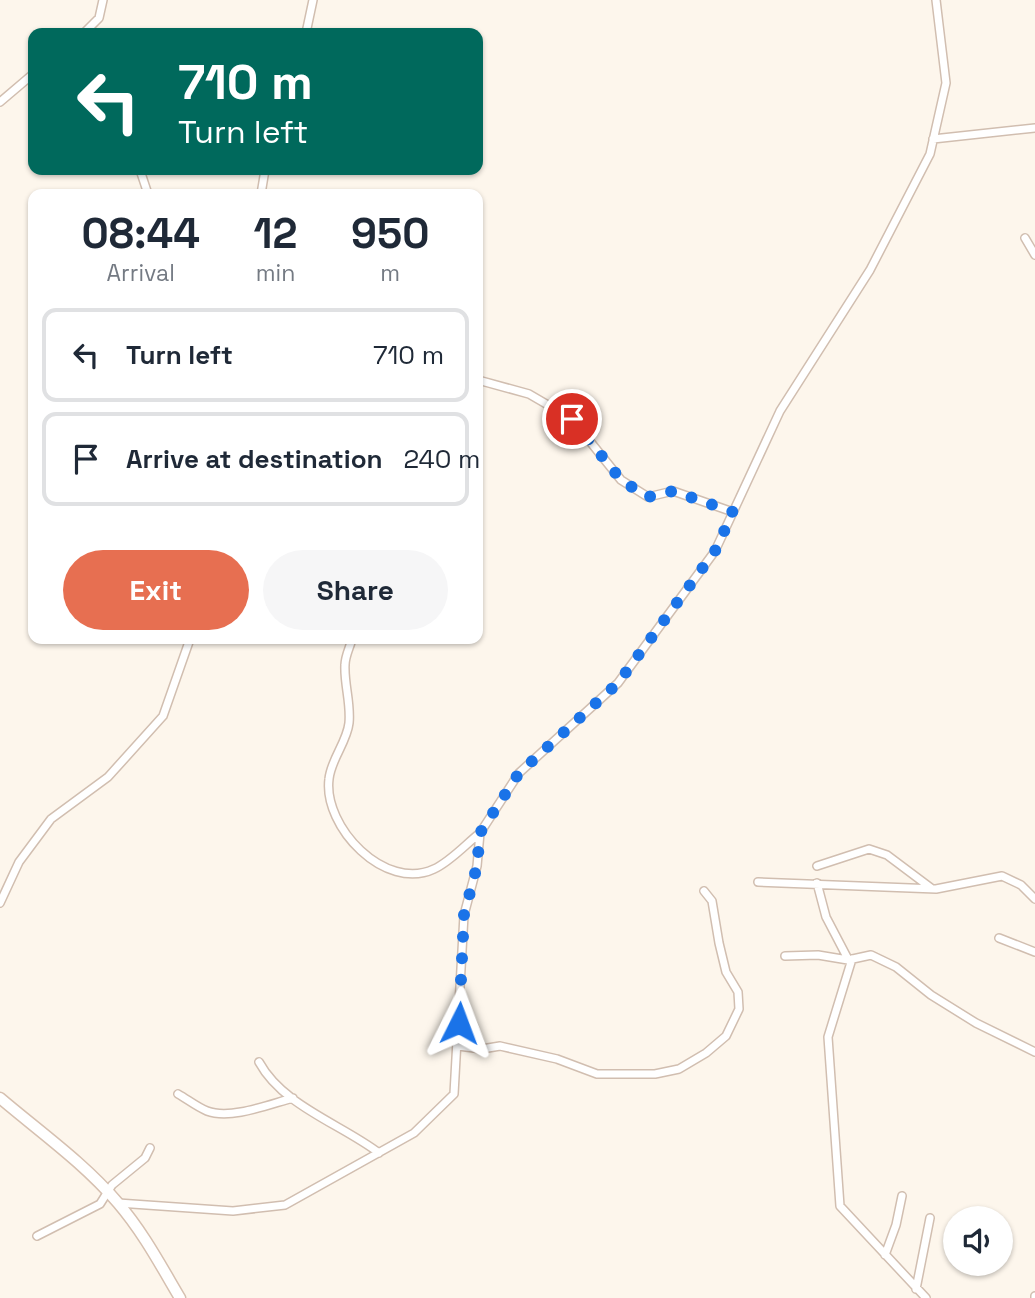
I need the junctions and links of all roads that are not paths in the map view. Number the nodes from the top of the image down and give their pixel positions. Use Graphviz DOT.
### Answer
graph roads {
  1 [pos="103,0"];
  2 [pos="313,0"];
  3 [pos="936,0"];
  4 [pos="89,28"];
  5 [pos="307,28"];
  6 [pos="28,78"];
  7 [pos="0,102"];
  8 [pos="1035,128"];
  9 [pos="933,139"];
  10 [pos="1025,238"];
  11 [pos="1035,255"];
  12 [pos="483,381"];
  13 [pos="733,512"];
  14 [pos="188,644"];
  15 [pos="351,644"];
  16 [pos="480,833"];
  17 [pos="817,866"];
  18 [pos="758,882"];
  19 [pos="817,883"];
  20 [pos="931,888"];
  21 [pos="704,891"];
  22 [pos="1035,899"];
  23 [pos="0,903"];
  24 [pos="999,938"];
  25 [pos="1035,952"];
  26 [pos="785,956"];
  27 [pos="850,959"];
  28 [pos="458,1046"];
  29 [pos="1035,1052"];
  30 [pos="260,1062"];
  31 [pos="178,1094"];
  32 [pos="0,1098"];
  33 [pos="293,1098"];
  34 [pos="150,1148"];
  35 [pos="379,1153"];
  36 [pos="108,1193"];
  37 [pos="902,1195"];
  38 [pos="118,1203"];
  39 [pos="930,1218"];
  40 [pos="37,1236"];
  41 [pos="885,1255"];
  42 [pos="916,1289"];
  43 [pos="180,1298"];
  44 [pos="926,1298"];
  1 -- 4 [label="street"];
  2 -- 5 [label="street"];
  3 -- 9 [label="street"];
  6 -- 7 [label="street"];
  8 -- 9 [label="street"];
  9 -- 13 [label="street"];
  10 -- 11 [label="street"];
  12 -- 13 [label="street"];
  13 -- 16 [label="street"];
  14 -- 23 [label="street"];
  15 -- 16 [label="street"];
  16 -- 28 [label="street"];
  17 -- 20 [label="street"];
  18 -- 19 [label="street"];
  19 -- 20 [label="street"];
  19 -- 27 [label="street"];
  20 -- 22 [label="street"];
  21 -- 28 [label="street"];
  24 -- 25 [label="street"];
  26 -- 27 [label="street"];
  27 -- 29 [label="street"];
  27 -- 41 [label="street"];
  28 -- 35 [label="street"];
  30 -- 33 [label="street"];
  31 -- 33 [label="street"];
  32 -- 36 [label="street"];
  33 -- 35 [label="street"];
  34 -- 36 [label="street"];
  35 -- 38 [label="street"];
  36 -- 38 [label="street"];
  36 -- 40 [label="street"];
  37 -- 41 [label="street"];
  38 -- 43 [label="street"];
  39 -- 42 [label="street"];
  41 -- 42 [label="street"];
  42 -- 44 [label="street"];
}
